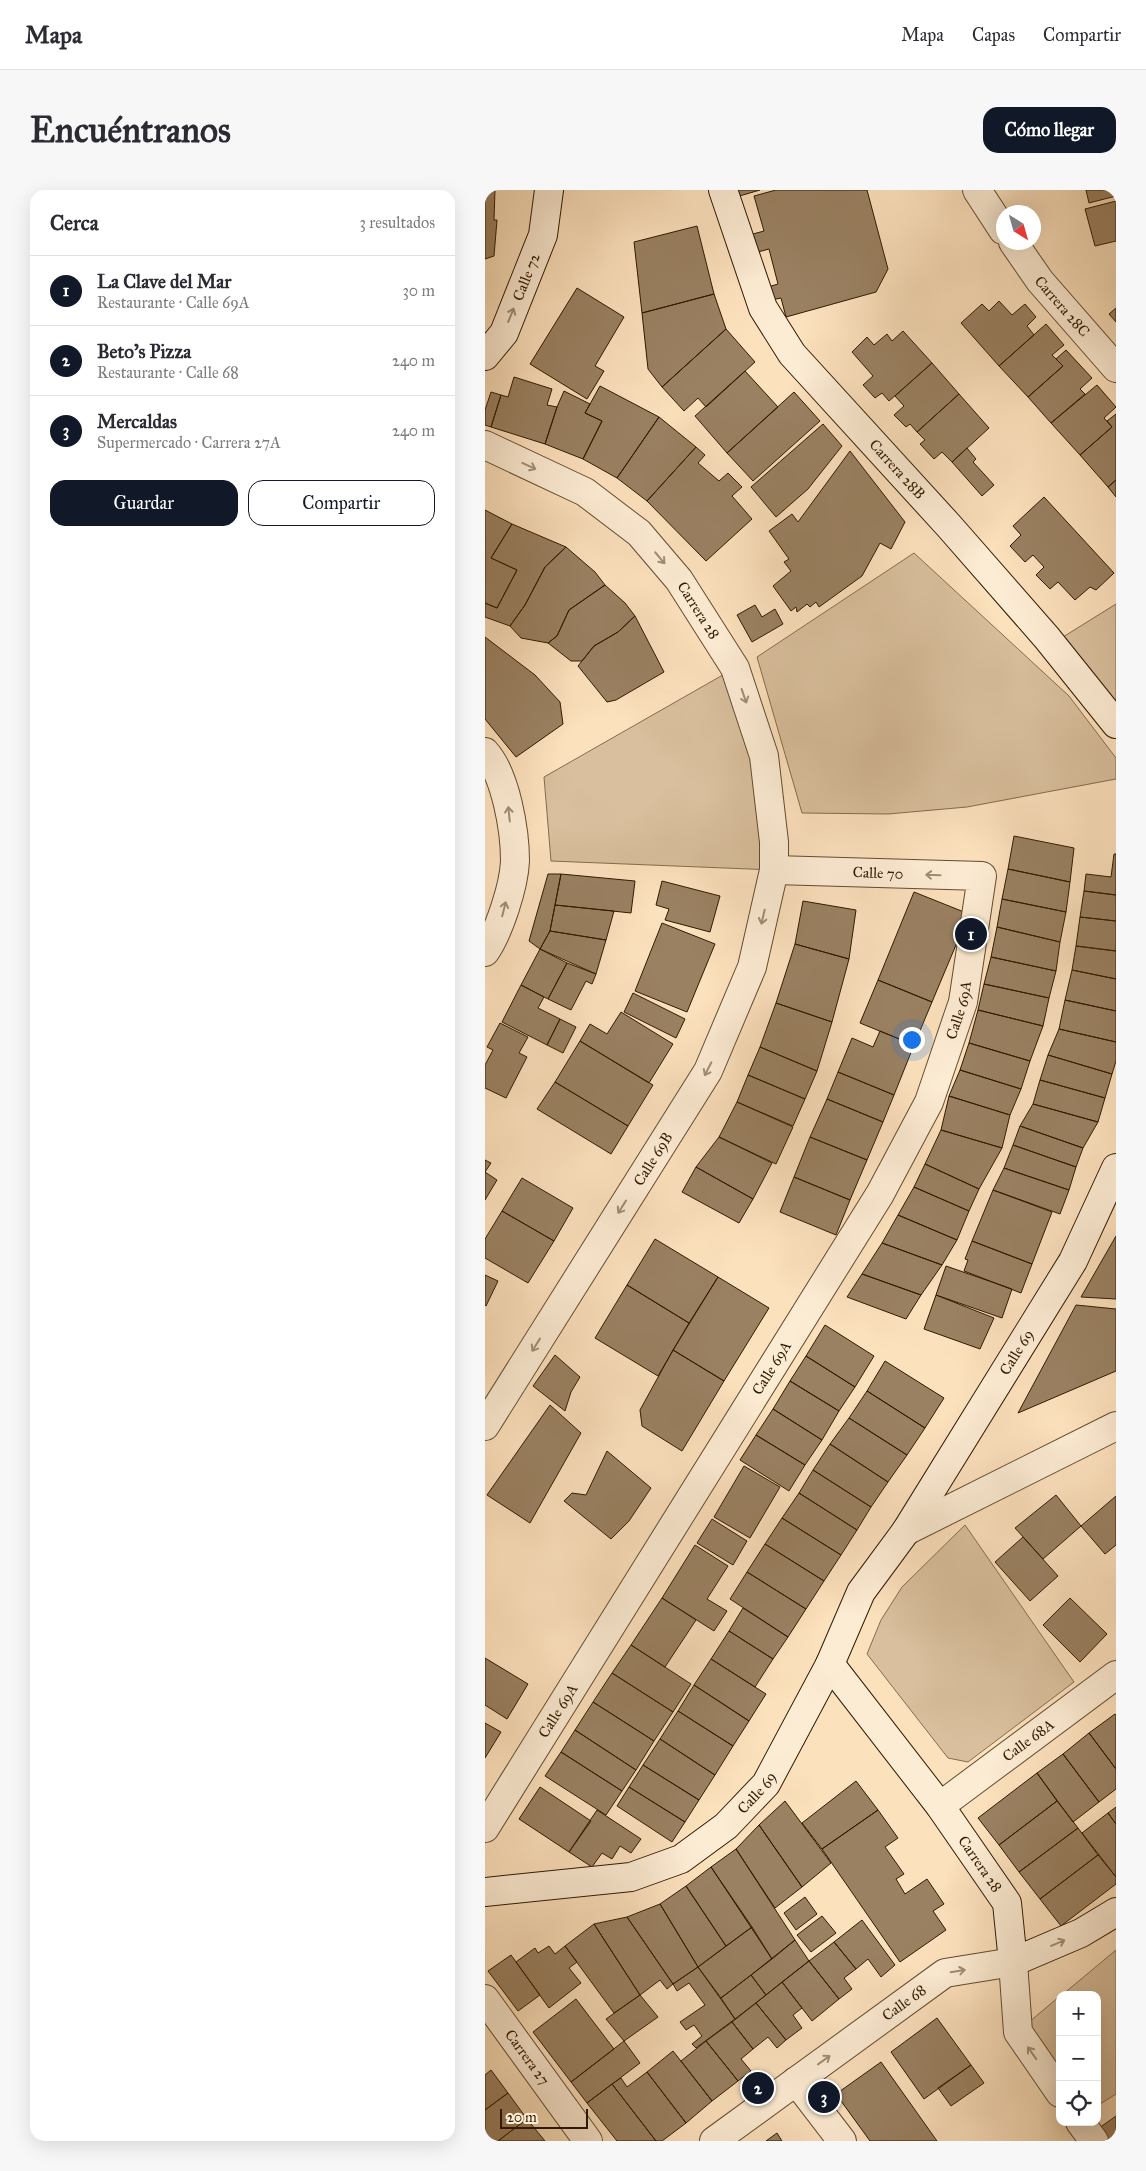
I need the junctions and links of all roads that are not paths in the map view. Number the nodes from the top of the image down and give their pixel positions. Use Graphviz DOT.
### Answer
graph roads {
  1 [pos="549,190"];
  2 [pos="723,190"];
  3 [pos="977,190"];
  4 [pos="996,219"];
  5 [pos="1019,250"];
  6 [pos="485,356"];
  7 [pos="1116,368"];
  8 [pos="485,445"];
  9 [pos="1116,724"];
  10 [pos="485,752"];
  11 [pos="774,870"];
  12 [pos="982,876"];
  13 [pos="485,952"];
  14 [pos="1116,1168"];
  15 [pos="485,1426"];
  16 [pos="1116,1426"];
  17 [pos="906,1531"];
  18 [pos="830,1664"];
  19 [pos="1116,1675"];
  20 [pos="940,1806"];
  21 [pos="485,1828"];
  22 [pos="485,1892"];
  23 [pos="1116,1912"];
  24 [pos="1013,1962"];
  25 [pos="485,1999"];
  26 [pos="796,2081"];
  27 [pos="1056,2086"];
  28 [pos="1084,2126"];
  29 [pos="588,2141"];
  30 [pos="714,2141"];
  31 [pos="842,2141"];
  32 [pos="1094,2141"];
  6 -- 1 [label="street, Calle 72, one-way"];
  2 -- 9 [label="street, Carrera 28B"];
  3 -- 4 [label="street"];
  5 -- 7 [label="street, Carrera 28C"];
  8 -- 11 [label="street, Carrera 28, one-way"];
  13 -- 10 [label="street, one-way"];
  12 -- 11 [label="street, Calle 70, one-way"];
  11 -- 15 [label="street, Calle 69B, one-way"];
  12 -- 21 [label="street, Calle 69A"];
  14 -- 17 [label="street, Calle 69"];
  16 -- 17 [label="street, Calle 69"];
  17 -- 18 [label="street, Calle 69"];
  18 -- 20 [label="street, Carrera 28"];
  18 -- 22 [label="street, Calle 69"];
  19 -- 20 [label="street, Calle 68A"];
  20 -- 24 [label="street, Carrera 28"];
  24 -- 23 [label="street, Calle 68, one-way"];
  26 -- 24 [label="street, Calle 68, one-way"];
  27 -- 24 [label="street, Carrera 28, one-way"];
  25 -- 29 [label="street, Carrera 27"];
  26 -- 30 [label="street, Calle 68"];
  26 -- 31 [label="street"];
  28 -- 32 [label="street"];
}
